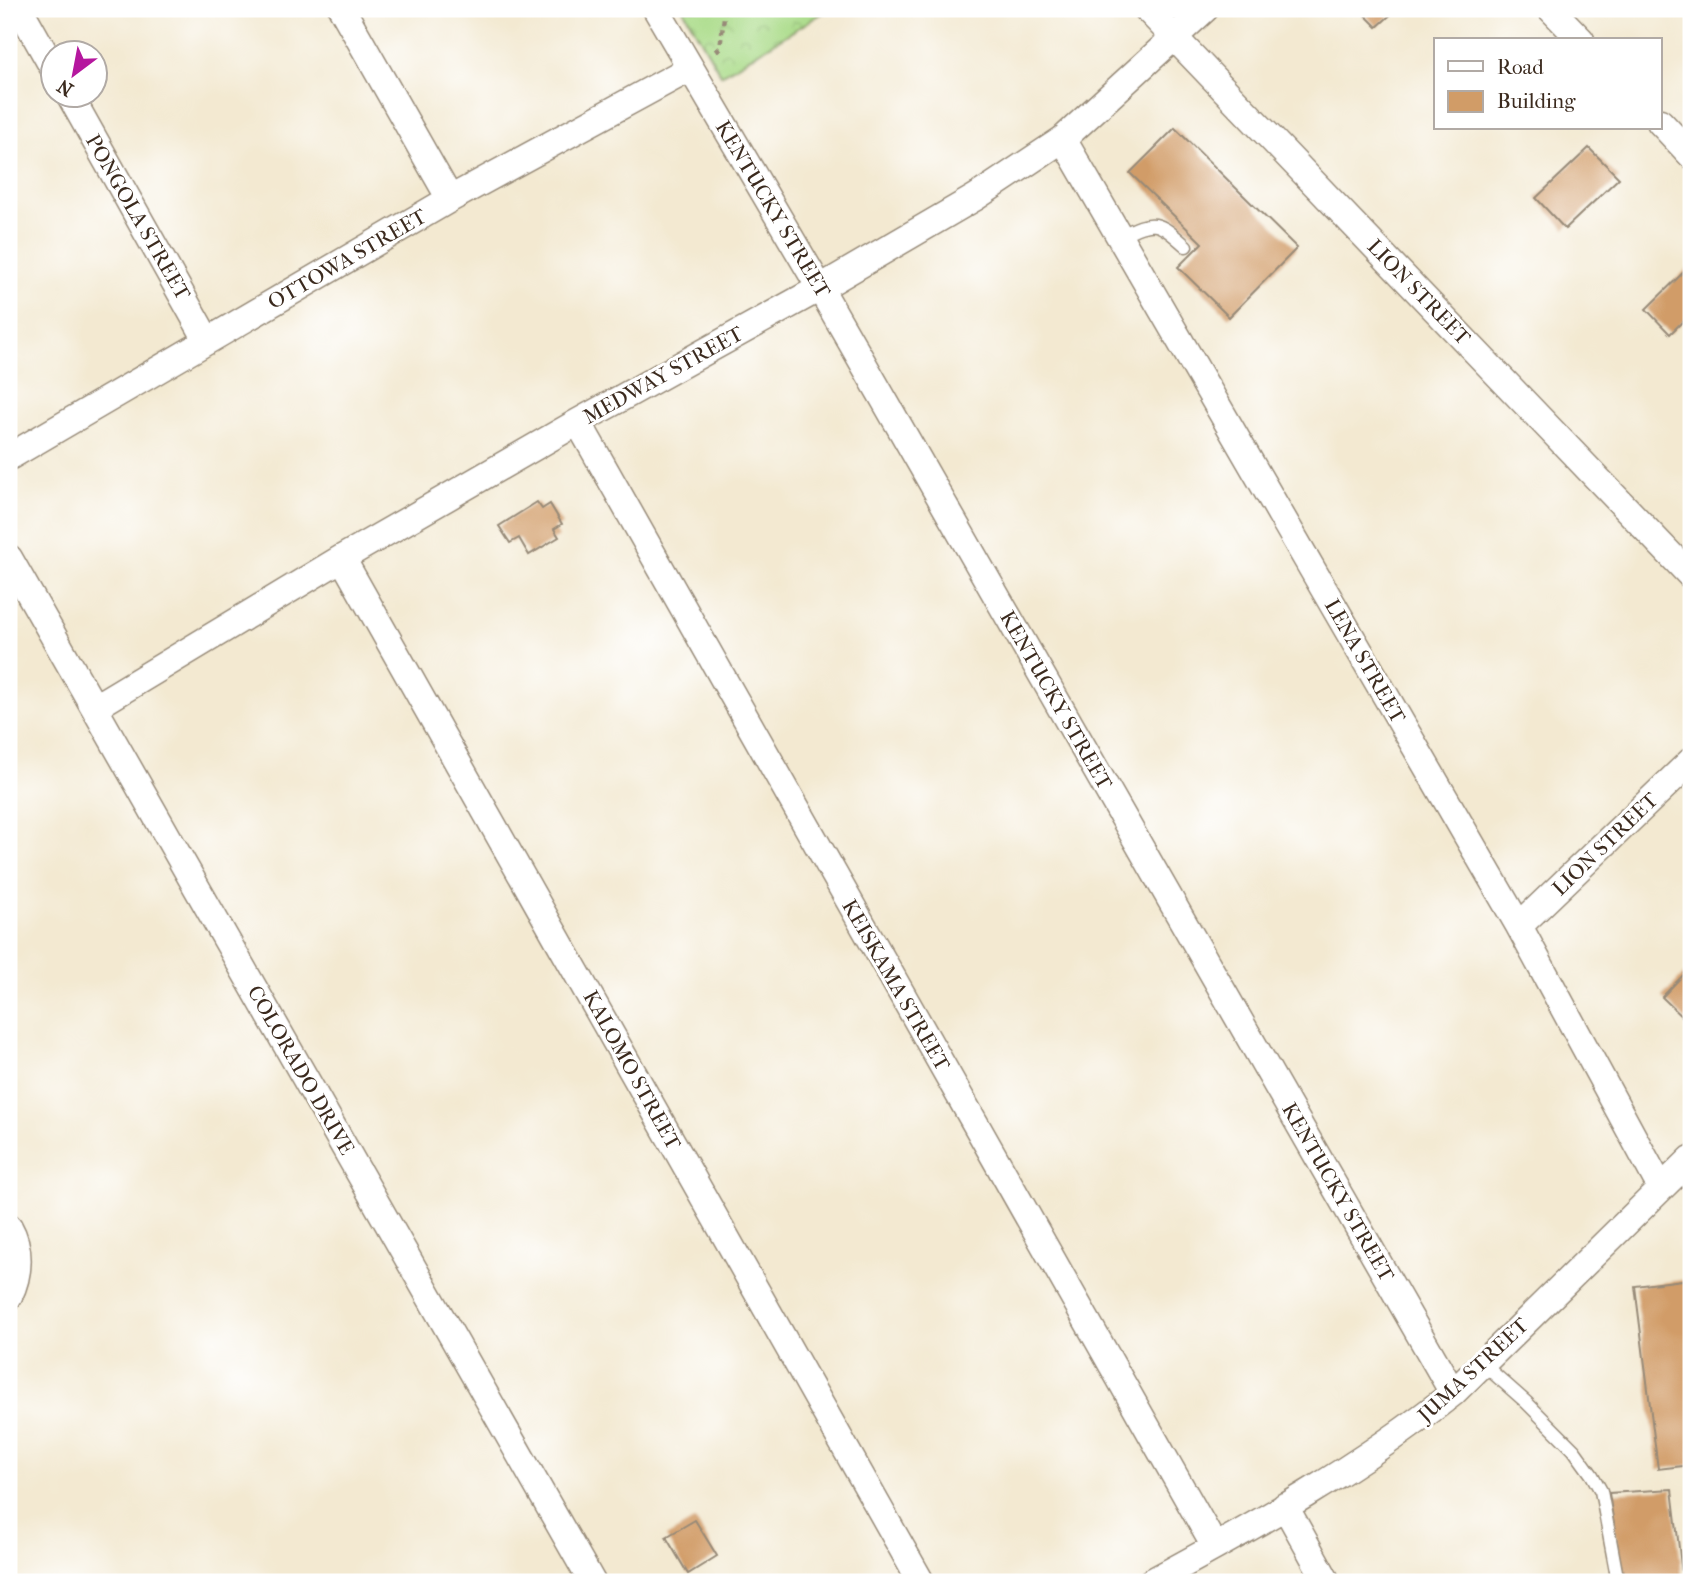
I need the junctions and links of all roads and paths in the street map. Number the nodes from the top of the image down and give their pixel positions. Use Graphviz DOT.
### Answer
graph roads {
  1 [pos="20,9"];
  2 [pos="342,9"];
  3 [pos="656,9"];
  4 [pos="1147,9"];
  5 [pos="1205,9"];
  6 [pos="1551,9"];
  7 [pos="1175,38"];
  8 [pos="1579,38"];
  9 [pos="38,41"];
  10 [pos="690,69"];
  11 [pos="77,108"];
  12 [pos="1662,124"];
  13 [pos="1063,139"];
  14 [pos="1691,155"];
  15 [pos="450,200"];
  16 [pos="1119,236"];
  17 [pos="1186,246"];
  18 [pos="820,288"];
  19 [pos="207,340"];
  20 [pos="578,422"];
  21 [pos="9,457"];
  22 [pos="9,558"];
  23 [pos="342,558"];
  24 [pos="1691,576"];
  25 [pos="95,707"];
  26 [pos="1691,761"];
  27 [pos="1519,926"];
  28 [pos="1691,1159"];
  29 [pos="1661,1188"];
  30 [pos="9,1227"];
  31 [pos="9,1296"];
  32 [pos="1483,1364"];
  33 [pos="1453,1393"];
  34 [pos="1285,1506"];
  35 [pos="1215,1547"];
  36 [pos="592,1582"];
  37 [pos="921,1582"];
  38 [pos="1151,1582"];
  39 [pos="1327,1582"];
  40 [pos="1618,1582"];
  1 -- 9 [label="street"];
  2 -- 15 [label="street"];
  3 -- 10 [label="street, KENTUCKY STREET"];
  4 -- 7 [label="street, LION STREET"];
  5 -- 7 [label="street, MEDWAY STREET"];
  6 -- 8 [label="street"];
  7 -- 13 [label="street, MEDWAY STREET"];
  7 -- 24 [label="street, LION STREET"];
  10 -- 15 [label="street, OTTOWA STREET"];
  10 -- 18 [label="street, KENTUCKY STREET"];
  11 -- 19 [label="street, PONGOLA STREET"];
  12 -- 14 [label="street"];
  13 -- 16 [label="street, LENA STREET"];
  13 -- 18 [label="street, MEDWAY STREET"];
  15 -- 19 [label="street, OTTOWA STREET"];
  16 -- 17 [label="lane"];
  16 -- 27 [label="street, LENA STREET"];
  18 -- 20 [label="street, MEDWAY STREET"];
  18 -- 33 [label="street, KENTUCKY STREET"];
  19 -- 21 [label="street, OTTOWA STREET"];
  20 -- 23 [label="street, MEDWAY STREET"];
  20 -- 35 [label="street, KEISKAMA STREET"];
  22 -- 25 [label="street, COLORADO DRIVE"];
  23 -- 25 [label="street, MEDWAY STREET"];
  23 -- 37 [label="street, KALOMO STREET"];
  25 -- 36 [label="street, COLORADO DRIVE"];
  26 -- 27 [label="street, LION STREET"];
  27 -- 29 [label="street, LENA STREET"];
  28 -- 29 [label="street, JUMA STREET"];
  29 -- 32 [label="street, JUMA STREET"];
  30 -- 31 [label="street"];
  32 -- 33 [label="street, JUMA STREET"];
  32 -- 40 [label="lane"];
  33 -- 34 [label="street, JUMA STREET"];
  34 -- 35 [label="street, JUMA STREET"];
  34 -- 39 [label="street"];
  35 -- 38 [label="street, JUMA STREET"];
}
